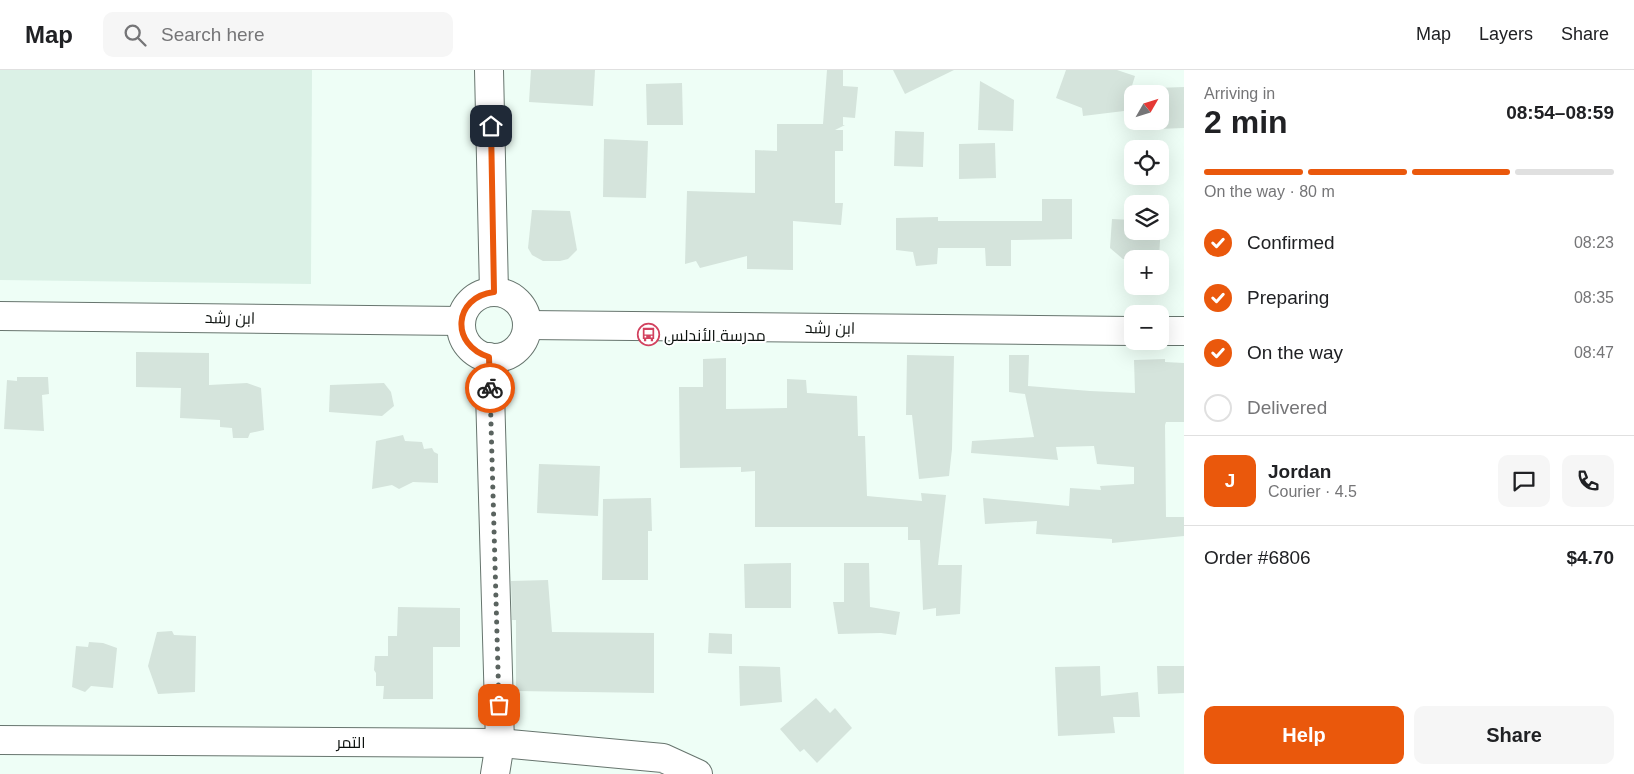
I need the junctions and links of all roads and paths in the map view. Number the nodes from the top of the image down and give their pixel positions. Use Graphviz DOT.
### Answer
graph roads {
  1 [pos="490,70"];
  2 [pos="494,292"];
  3 [pos="0,316"];
  4 [pos="461,321"];
  5 [pos="527,325"];
  6 [pos="1124,330"];
  7 [pos="1169,331"];
  8 [pos="1184,331"];
  9 [pos="489,357"];
  10 [pos="0,740"];
  11 [pos="500,743"];
  12 [pos="494,774"];
  13 [pos="698,774"];
  1 -- 2 [label="street"];
  2 -- 4 [label="street"];
  2 -- 5 [label="street"];
  3 -- 4 [label="street, ابن رشد"];
  4 -- 9 [label="street"];
  5 -- 6 [label="street, ابن رشد"];
  5 -- 9 [label="street"];
  7 -- 8 [label="street"];
  9 -- 11 [label="street"];
  10 -- 11 [label="street, التمر"];
  11 -- 12 [label="street"];
  11 -- 13 [label="street, التمر"];
}
